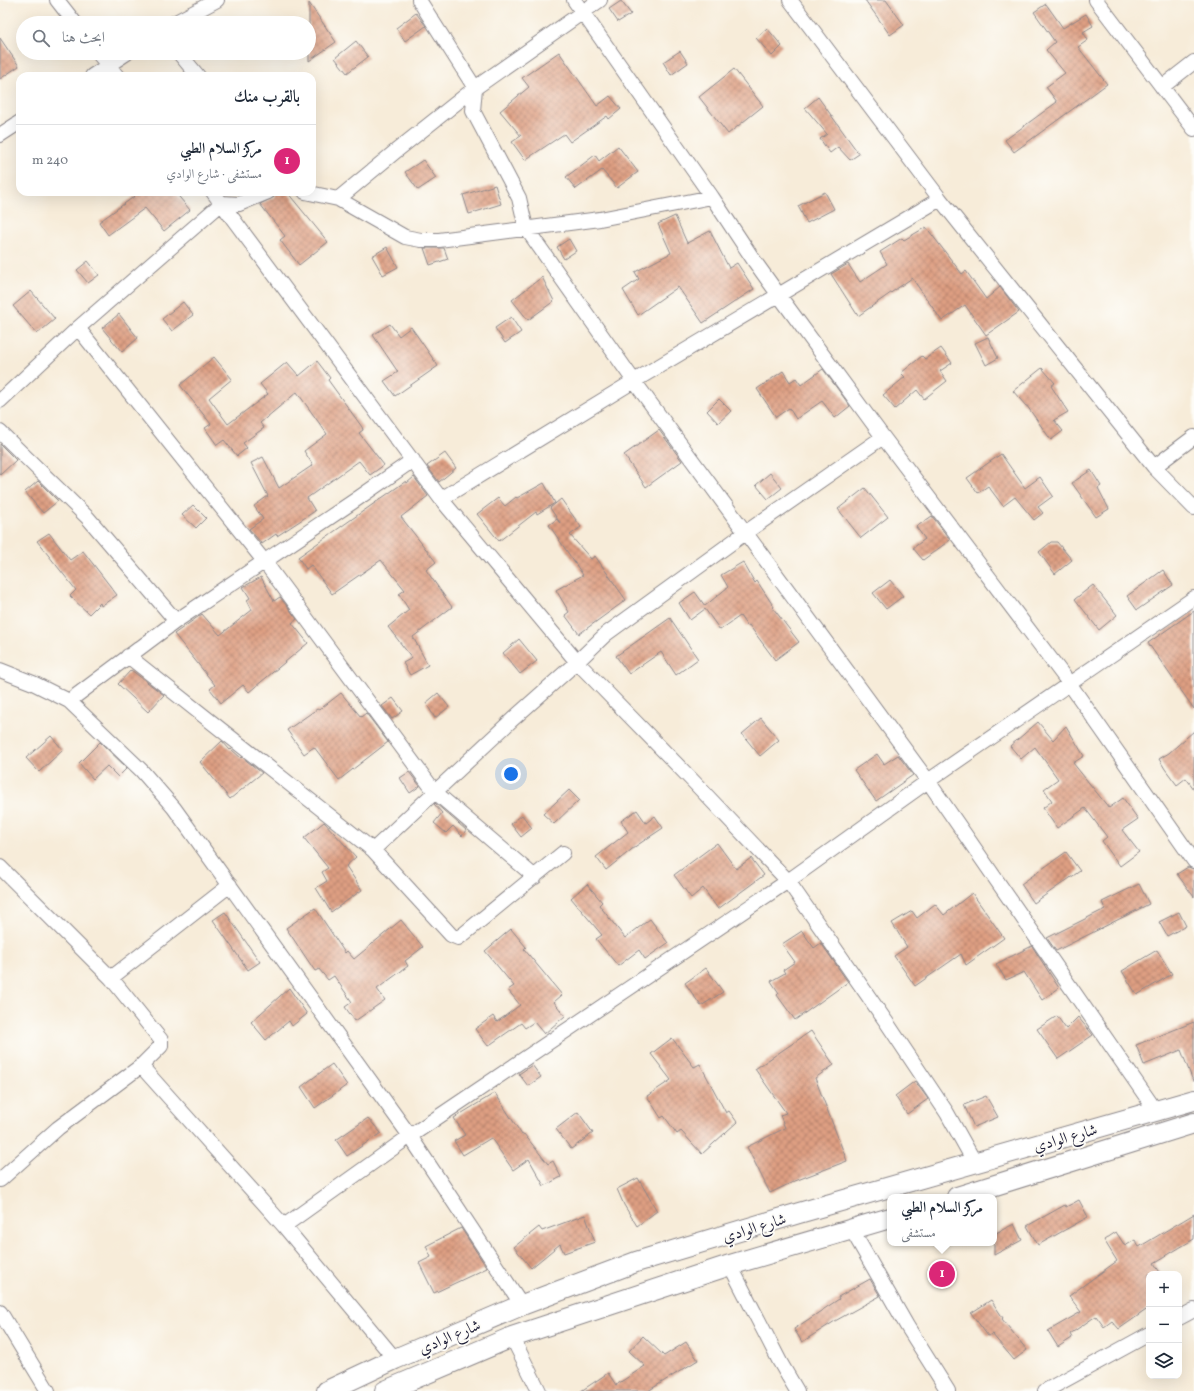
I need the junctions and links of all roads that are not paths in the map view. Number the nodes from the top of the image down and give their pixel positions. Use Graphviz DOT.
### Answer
graph roads {
  1 [pos="57,0"];
  2 [pos="217,0"];
  3 [pos="419,0"];
  4 [pos="574,0"];
  5 [pos="600,0"];
  6 [pos="790,0"];
  7 [pos="1096,0"];
  8 [pos="583,13"];
  9 [pos="70,16"];
  10 [pos="187,16"];
  11 [pos="103,60"];
  12 [pos="121,60"];
  13 [pos="185,60"];
  14 [pos="1194,62"];
  15 [pos="112,71"];
  16 [pos="195,72"];
  17 [pos="1162,87"];
  18 [pos="475,88"];
  19 [pos="16,124"];
  20 [pos="1194,129"];
  21 [pos="0,134"];
  22 [pos="316,194"];
  23 [pos="216,196"];
  24 [pos="258,196"];
  25 [pos="712,197"];
  26 [pos="338,199"];
  27 [pos="940,199"];
  28 [pos="222,203"];
  29 [pos="526,228"];
  30 [pos="778,294"];
  31 [pos="78,328"];
  32 [pos="634,381"];
  33 [pos="0,401"];
  34 [pos="0,432"];
  35 [pos="883,437"];
  36 [pos="1194,437"];
  37 [pos="413,460"];
  38 [pos="1154,467"];
  39 [pos="441,499"];
  40 [pos="1194,508"];
  41 [pos="745,533"];
  42 [pos="264,561"];
  43 [pos="1194,598"];
  44 [pos="176,621"];
  45 [pos="128,656"];
  46 [pos="577,662"];
  47 [pos="0,670"];
  48 [pos="1069,683"];
  49 [pos="69,701"];
  50 [pos="928,781"];
  51 [pos="435,792"];
  52 [pos="373,850"];
  53 [pos="563,853"];
  54 [pos="1194,861"];
  55 [pos="0,867"];
  56 [pos="535,877"];
  57 [pos="788,881"];
  58 [pos="230,885"];
  59 [pos="111,978"];
  60 [pos="140,1066"];
  61 [pos="1194,1100"];
  62 [pos="1156,1111"];
  63 [pos="1194,1123"];
  64 [pos="410,1136"];
  65 [pos="975,1163"];
  66 [pos="0,1180"];
  67 [pos="967,1194"];
  68 [pos="887,1219"];
  69 [pos="284,1226"];
  70 [pos="852,1230"];
  71 [pos="730,1265"];
  72 [pos="522,1305"];
  73 [pos="1194,1310"];
  74 [pos="0,1312"];
  75 [pos="1182,1316"];
  76 [pos="1146,1336"];
  77 [pos="512,1338"];
  78 [pos="395,1359"];
  79 [pos="48,1391"];
  80 [pos="327,1391"];
  81 [pos="384,1391"];
  82 [pos="539,1391"];
  83 [pos="797,1391"];
  84 [pos="948,1391"];
  85 [pos="1045,1391"];
  1 -- 9 [label="street"];
  2 -- 10 [label="street"];
  3 -- 18 [label="street"];
  4 -- 8 [label="street"];
  5 -- 8 [label="street"];
  6 -- 27 [label="street"];
  7 -- 17 [label="street"];
  8 -- 18 [label="street"];
  8 -- 25 [label="street"];
  11 -- 15 [label="street"];
  12 -- 15 [label="street"];
  13 -- 16 [label="street"];
  14 -- 17 [label="street"];
  17 -- 20 [label="street"];
  18 -- 26 [label="street"];
  18 -- 29 [label="street"];
  19 -- 21 [label="street"];
  22 -- 26 [label="street"];
  23 -- 28 [label="street"];
  24 -- 28 [label="street"];
  25 -- 29 [label="street"];
  25 -- 30 [label="street"];
  26 -- 29 [label="street"];
  27 -- 30 [label="street"];
  27 -- 38 [label="street"];
  28 -- 31 [label="street"];
  28 -- 37 [label="street"];
  29 -- 32 [label="street"];
  30 -- 32 [label="street"];
  30 -- 35 [label="street"];
  31 -- 33 [label="street"];
  31 -- 42 [label="street"];
  32 -- 39 [label="street"];
  32 -- 41 [label="street"];
  34 -- 44 [label="street"];
  35 -- 41 [label="street"];
  35 -- 48 [label="street"];
  36 -- 38 [label="street"];
  37 -- 39 [label="street"];
  37 -- 42 [label="street"];
  38 -- 40 [label="street"];
  39 -- 46 [label="street"];
  41 -- 46 [label="street"];
  41 -- 50 [label="street"];
  42 -- 44 [label="street"];
  42 -- 51 [label="street"];
  43 -- 48 [label="street"];
  44 -- 45 [label="street"];
  45 -- 49 [label="street"];
  45 -- 52 [label="street"];
  46 -- 51 [label="street"];
  46 -- 57 [label="street"];
  47 -- 49 [label="street"];
  48 -- 50 [label="street"];
  48 -- 54 [label="street"];
  49 -- 58 [label="street"];
  50 -- 57 [label="street"];
  50 -- 62 [label="street"];
  51 -- 52 [label="street"];
  51 -- 56 [label="street"];
  52 -- 56 [label="street"];
  53 -- 56 [label="street"];
  55 -- 59 [label="street"];
  57 -- 64 [label="street"];
  57 -- 65 [label="street"];
  58 -- 59 [label="street"];
  58 -- 64 [label="street"];
  59 -- 60 [label="street"];
  60 -- 66 [label="street"];
  60 -- 69 [label="street"];
  61 -- 62 [label="main road, شارع الوادي"];
  62 -- 65 [label="main road, شارع الوادي"];
  63 -- 67 [label="main road, شارع الوادي"];
  64 -- 69 [label="street"];
  64 -- 72 [label="street"];
  65 -- 72 [label="main road, شارع الوادي"];
  68 -- 70 [label="main road, شارع الوادي"];
  69 -- 78 [label="street"];
  70 -- 71 [label="main road, شارع الوادي"];
  70 -- 84 [label="street"];
  71 -- 77 [label="main road, شارع الوادي"];
  71 -- 83 [label="street"];
  72 -- 78 [label="main road, شارع الوادي"];
  73 -- 75 [label="street"];
  74 -- 79 [label="street"];
  76 -- 85 [label="street"];
  77 -- 81 [label="main road, شارع الوادي"];
  77 -- 82 [label="street"];
  78 -- 80 [label="main road, شارع الوادي"];
}
